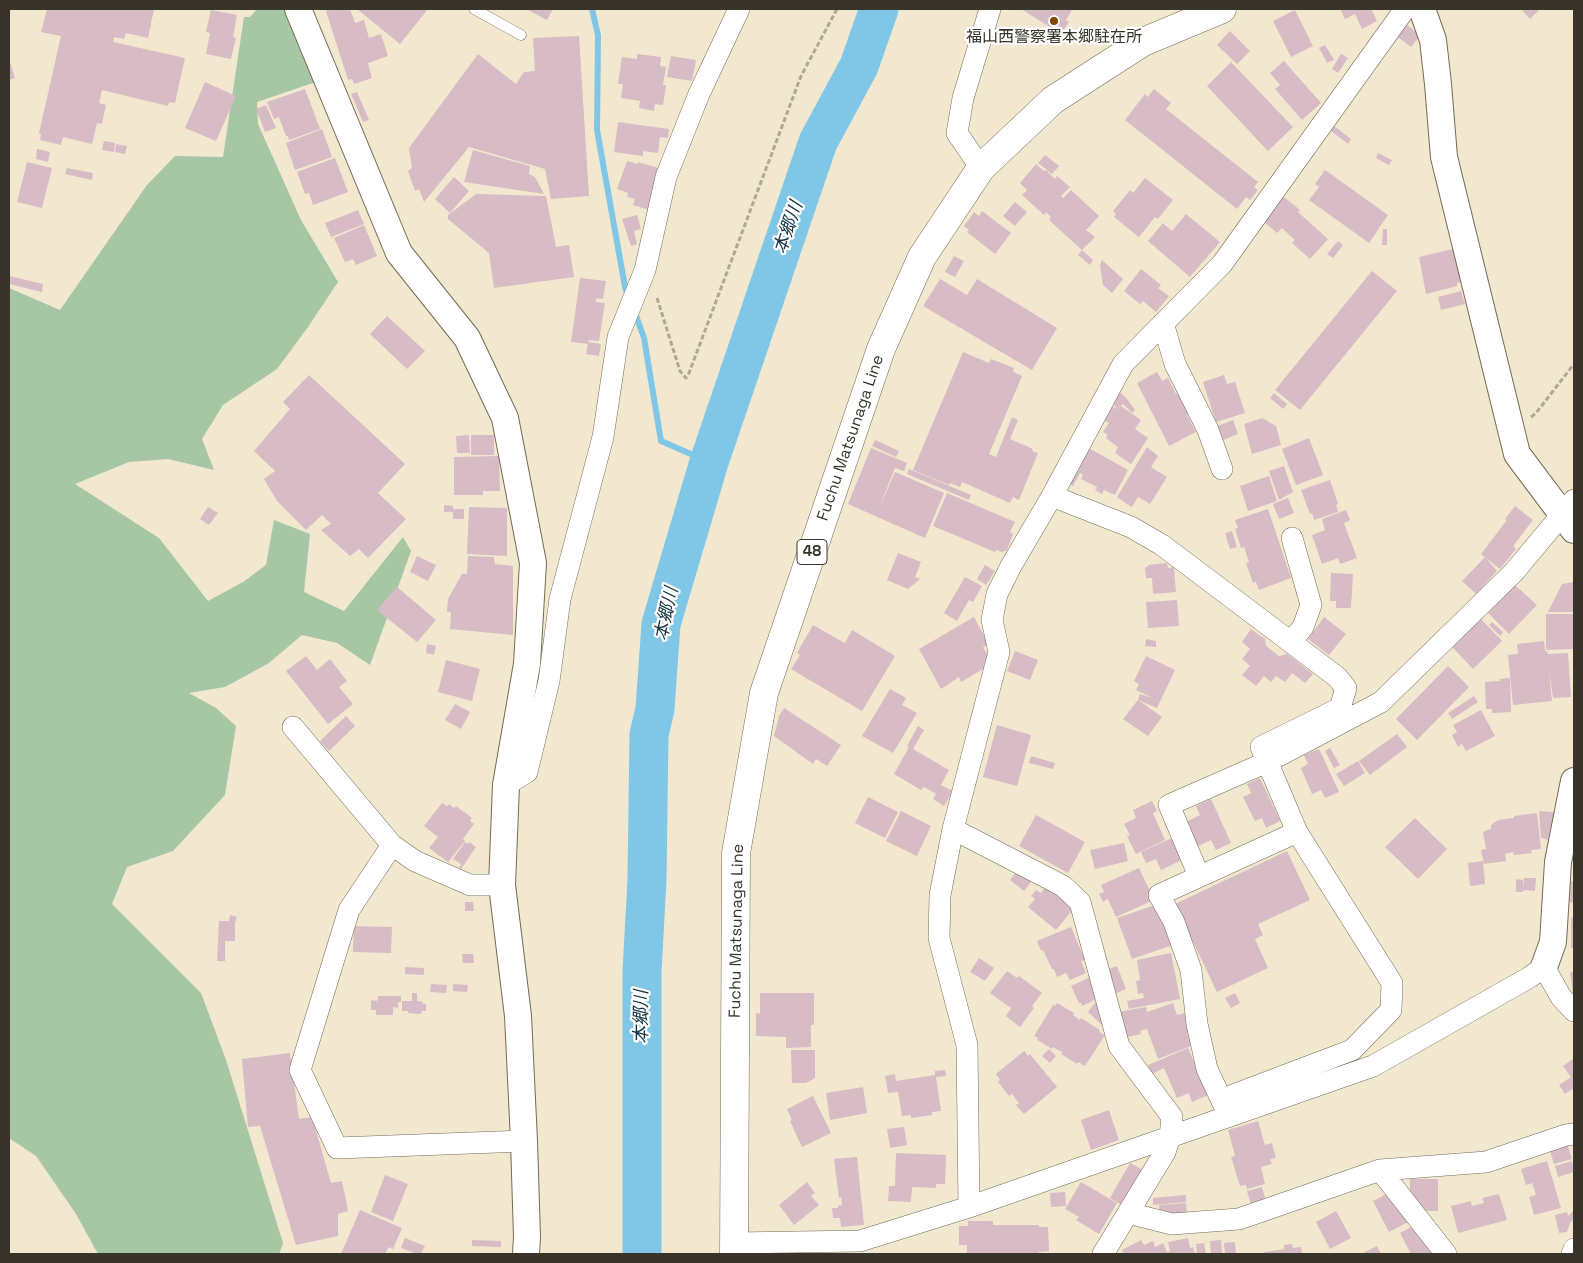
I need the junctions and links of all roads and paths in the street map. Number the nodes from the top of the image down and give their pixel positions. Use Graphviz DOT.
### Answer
graph roads {
  1 [pos="298,9"];
  2 [pos="474,9"];
  3 [pos="739,9"];
  4 [pos="837,9"];
  5 [pos="990,9"];
  6 [pos="1222,9"];
  7 [pos="1405,9"];
  8 [pos="1422,9"];
  9 [pos="521,35"];
  10 [pos="981,168"];
  11 [pos="645,270"];
  12 [pos="1163,323"];
  13 [pos="1574,364"];
  14 [pos="1511,429"];
  15 [pos="1222,470"];
  16 [pos="1052,496"];
  17 [pos="1570,515"];
  18 [pos="1292,538"];
  19 [pos="1291,642"];
  20 [pos="293,727"];
  21 [pos="1267,762"];
  22 [pos="1574,781"];
  23 [pos="506,785"];
  24 [pos="953,829"];
  25 [pos="1297,832"];
  26 [pos="392,845"];
  27 [pos="1566,862"];
  28 [pos="1199,876"];
  29 [pos="502,885"];
  30 [pos="1544,967"];
  31 [pos="1574,1010"];
  32 [pos="1229,1116"];
  33 [pos="1574,1134"];
  34 [pos="1170,1137"];
  35 [pos="524,1140"];
  36 [pos="1380,1170"];
  37 [pos="969,1207"];
  38 [pos="1128,1213"];
  39 [pos="734,1249"];
  40 [pos="1574,1249"];
  41 [pos="526,1254"];
  42 [pos="1103,1254"];
  43 [pos="1446,1254"];
  44 [pos="1572,1254"];
  1 -- 23 [label="street"];
  2 -- 9 [label="lane"];
  3 -- 11 [label="street"];
  4 -- 11 [label="path"];
  5 -- 10 [label="street"];
  6 -- 10 [label="main road, Fuchu Matsunaga Line / 48"];
  7 -- 12 [label="street"];
  8 -- 14 [label="street"];
  10 -- 39 [label="main road, Fuchu Matsunaga Line / 48"];
  11 -- 23 [label="street"];
  12 -- 15 [label="street"];
  12 -- 16 [label="street"];
  13 -- 14 [label="path"];
  14 -- 17 [label="street"];
  16 -- 19 [label="street"];
  16 -- 24 [label="street"];
  17 -- 21 [label="street"];
  18 -- 19 [label="street"];
  19 -- 21 [label="street"];
  20 -- 26 [label="street"];
  21 -- 25 [label="street"];
  21 -- 28 [label="street"];
  22 -- 27 [label="street"];
  23 -- 29 [label="street"];
  24 -- 34 [label="street"];
  24 -- 37 [label="street"];
  25 -- 28 [label="street"];
  25 -- 32 [label="street"];
  26 -- 29 [label="street"];
  26 -- 35 [label="street"];
  27 -- 30 [label="street"];
  28 -- 32 [label="street"];
  29 -- 35 [label="street"];
  30 -- 31 [label="street"];
  30 -- 32 [label="street"];
  32 -- 34 [label="street"];
  33 -- 36 [label="street"];
  34 -- 37 [label="street"];
  34 -- 38 [label="street"];
  35 -- 41 [label="street"];
  36 -- 38 [label="street"];
  36 -- 43 [label="street"];
  37 -- 39 [label="street"];
  38 -- 42 [label="street"];
  40 -- 44 [label="street"];
}
